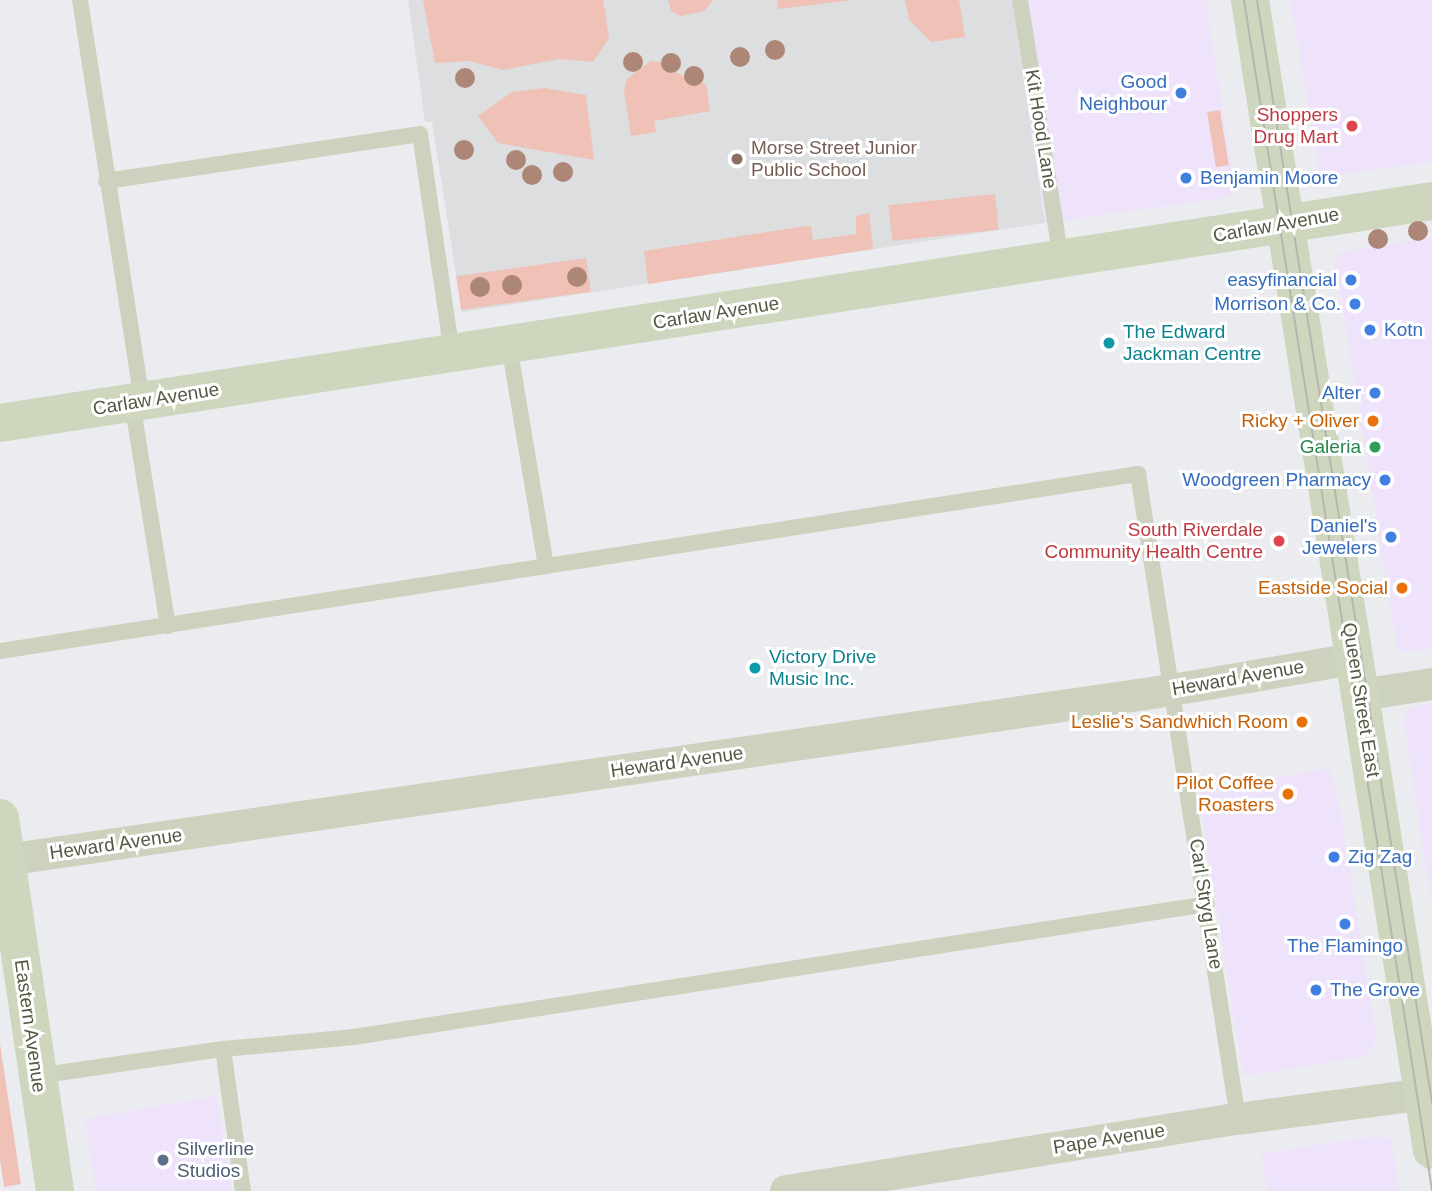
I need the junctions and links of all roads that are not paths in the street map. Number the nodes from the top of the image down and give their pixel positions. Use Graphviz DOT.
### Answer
graph roads {
  1 [pos="80,0"];
  2 [pos="1020,0"];
  3 [pos="1250,0"];
  4 [pos="106,181"];
  5 [pos="1432,201"];
  6 [pos="1286,223"];
  7 [pos="1061,258"];
  8 [pos="509,345"];
  9 [pos="452,355"];
  10 [pos="137,402"];
  11 [pos="0,423"];
  12 [pos="546,565"];
  13 [pos="168,626"];
  14 [pos="0,651"];
  15 [pos="1357,677"];
  16 [pos="1432,684"];
  17 [pos="1172,690"];
  18 [pos="0,818"];
  19 [pos="3,860"];
  20 [pos="1206,904"];
  21 [pos="223,1049"];
  22 [pos="37,1076"];
  23 [pos="1428,1094"];
  24 [pos="1238,1119"];
  25 [pos="1432,1150"];
  26 [pos="897,1182"];
  27 [pos="55,1191"];
  28 [pos="243,1191"];
  29 [pos="786,1191"];
  1 -- 4 [label="lane"];
  2 -- 7 [label="lane, Kit Hood Lane"];
  3 -- 6 [label="main road, Queen Street East"];
  4 -- 9 [label="lane"];
  4 -- 10 [label="lane"];
  5 -- 6 [label="main road, Carlaw Avenue"];
  6 -- 7 [label="main road, Carlaw Avenue"];
  6 -- 15 [label="main road, Queen Street East"];
  7 -- 8 [label="main road, Carlaw Avenue"];
  8 -- 9 [label="main road, Carlaw Avenue"];
  8 -- 12 [label="lane"];
  9 -- 10 [label="main road, Carlaw Avenue"];
  10 -- 11 [label="main road, Carlaw Avenue"];
  10 -- 13 [label="lane"];
  12 -- 13 [label="lane"];
  12 -- 17 [label="lane, Carl Stryg Lane"];
  13 -- 14 [label="lane"];
  15 -- 16 [label="street, Heward Avenue"];
  15 -- 17 [label="street, Heward Avenue"];
  15 -- 23 [label="main road, Queen Street East"];
  17 -- 19 [label="street, Heward Avenue"];
  17 -- 20 [label="lane, Carl Stryg Lane"];
  18 -- 19 [label="main road, Eastern Avenue"];
  19 -- 22 [label="main road, Eastern Avenue"];
  20 -- 21 [label="lane"];
  20 -- 24 [label="lane, Carl Stryg Lane"];
  21 -- 22 [label="lane"];
  21 -- 28 [label="lane"];
  22 -- 27 [label="main road, Eastern Avenue"];
  23 -- 24 [label="street, Pape Avenue"];
  23 -- 25 [label="main road, Queen Street East"];
  24 -- 26 [label="street, Pape Avenue"];
  26 -- 29 [label="street, Pape Avenue"];
}
